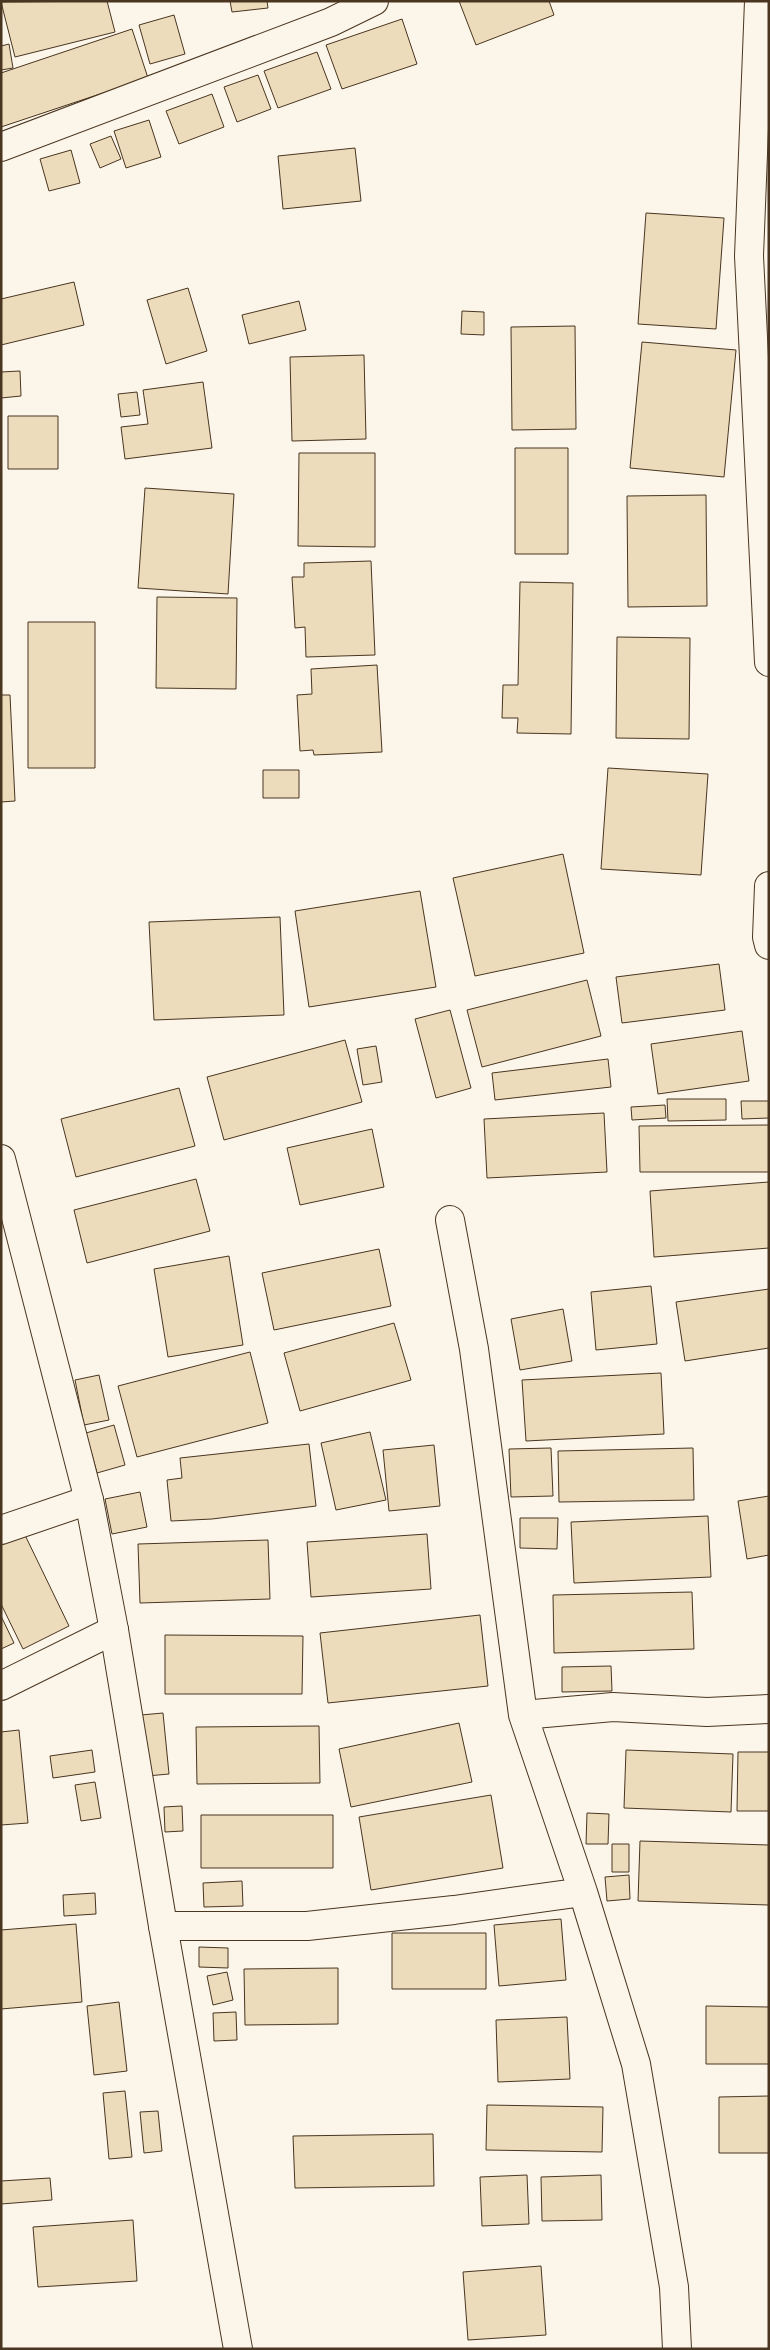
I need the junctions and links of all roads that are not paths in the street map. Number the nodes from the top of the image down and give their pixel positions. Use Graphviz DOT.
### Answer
graph roads {
  1 [pos="374,1"];
  2 [pos="759,1"];
  3 [pos="1,147"];
  4 [pos="769,662"];
  5 [pos="769,886"];
  6 [pos="769,945"];
  7 [pos="1,1159"];
  8 [pos="450,1220"];
  9 [pos="89,1500"];
  10 [pos="1,1530"];
  11 [pos="114,1630"];
  12 [pos="1,1686"];
  13 [pos="769,1709"];
  14 [pos="523,1715"];
  15 [pos="583,1892"];
  16 [pos="163,1926"];
  17 [pos="238,2349"];
  18 [pos="677,2349"];
  1 -- 3 [label="street"];
  2 -- 4 [label="street"];
  5 -- 6 [label="street"];
  7 -- 9 [label="street"];
  8 -- 14 [label="street"];
  9 -- 10 [label="street"];
  9 -- 11 [label="street"];
  11 -- 12 [label="street"];
  11 -- 16 [label="street"];
  13 -- 14 [label="street"];
  14 -- 15 [label="street"];
  15 -- 16 [label="street"];
  15 -- 18 [label="street"];
  16 -- 17 [label="street"];
}
